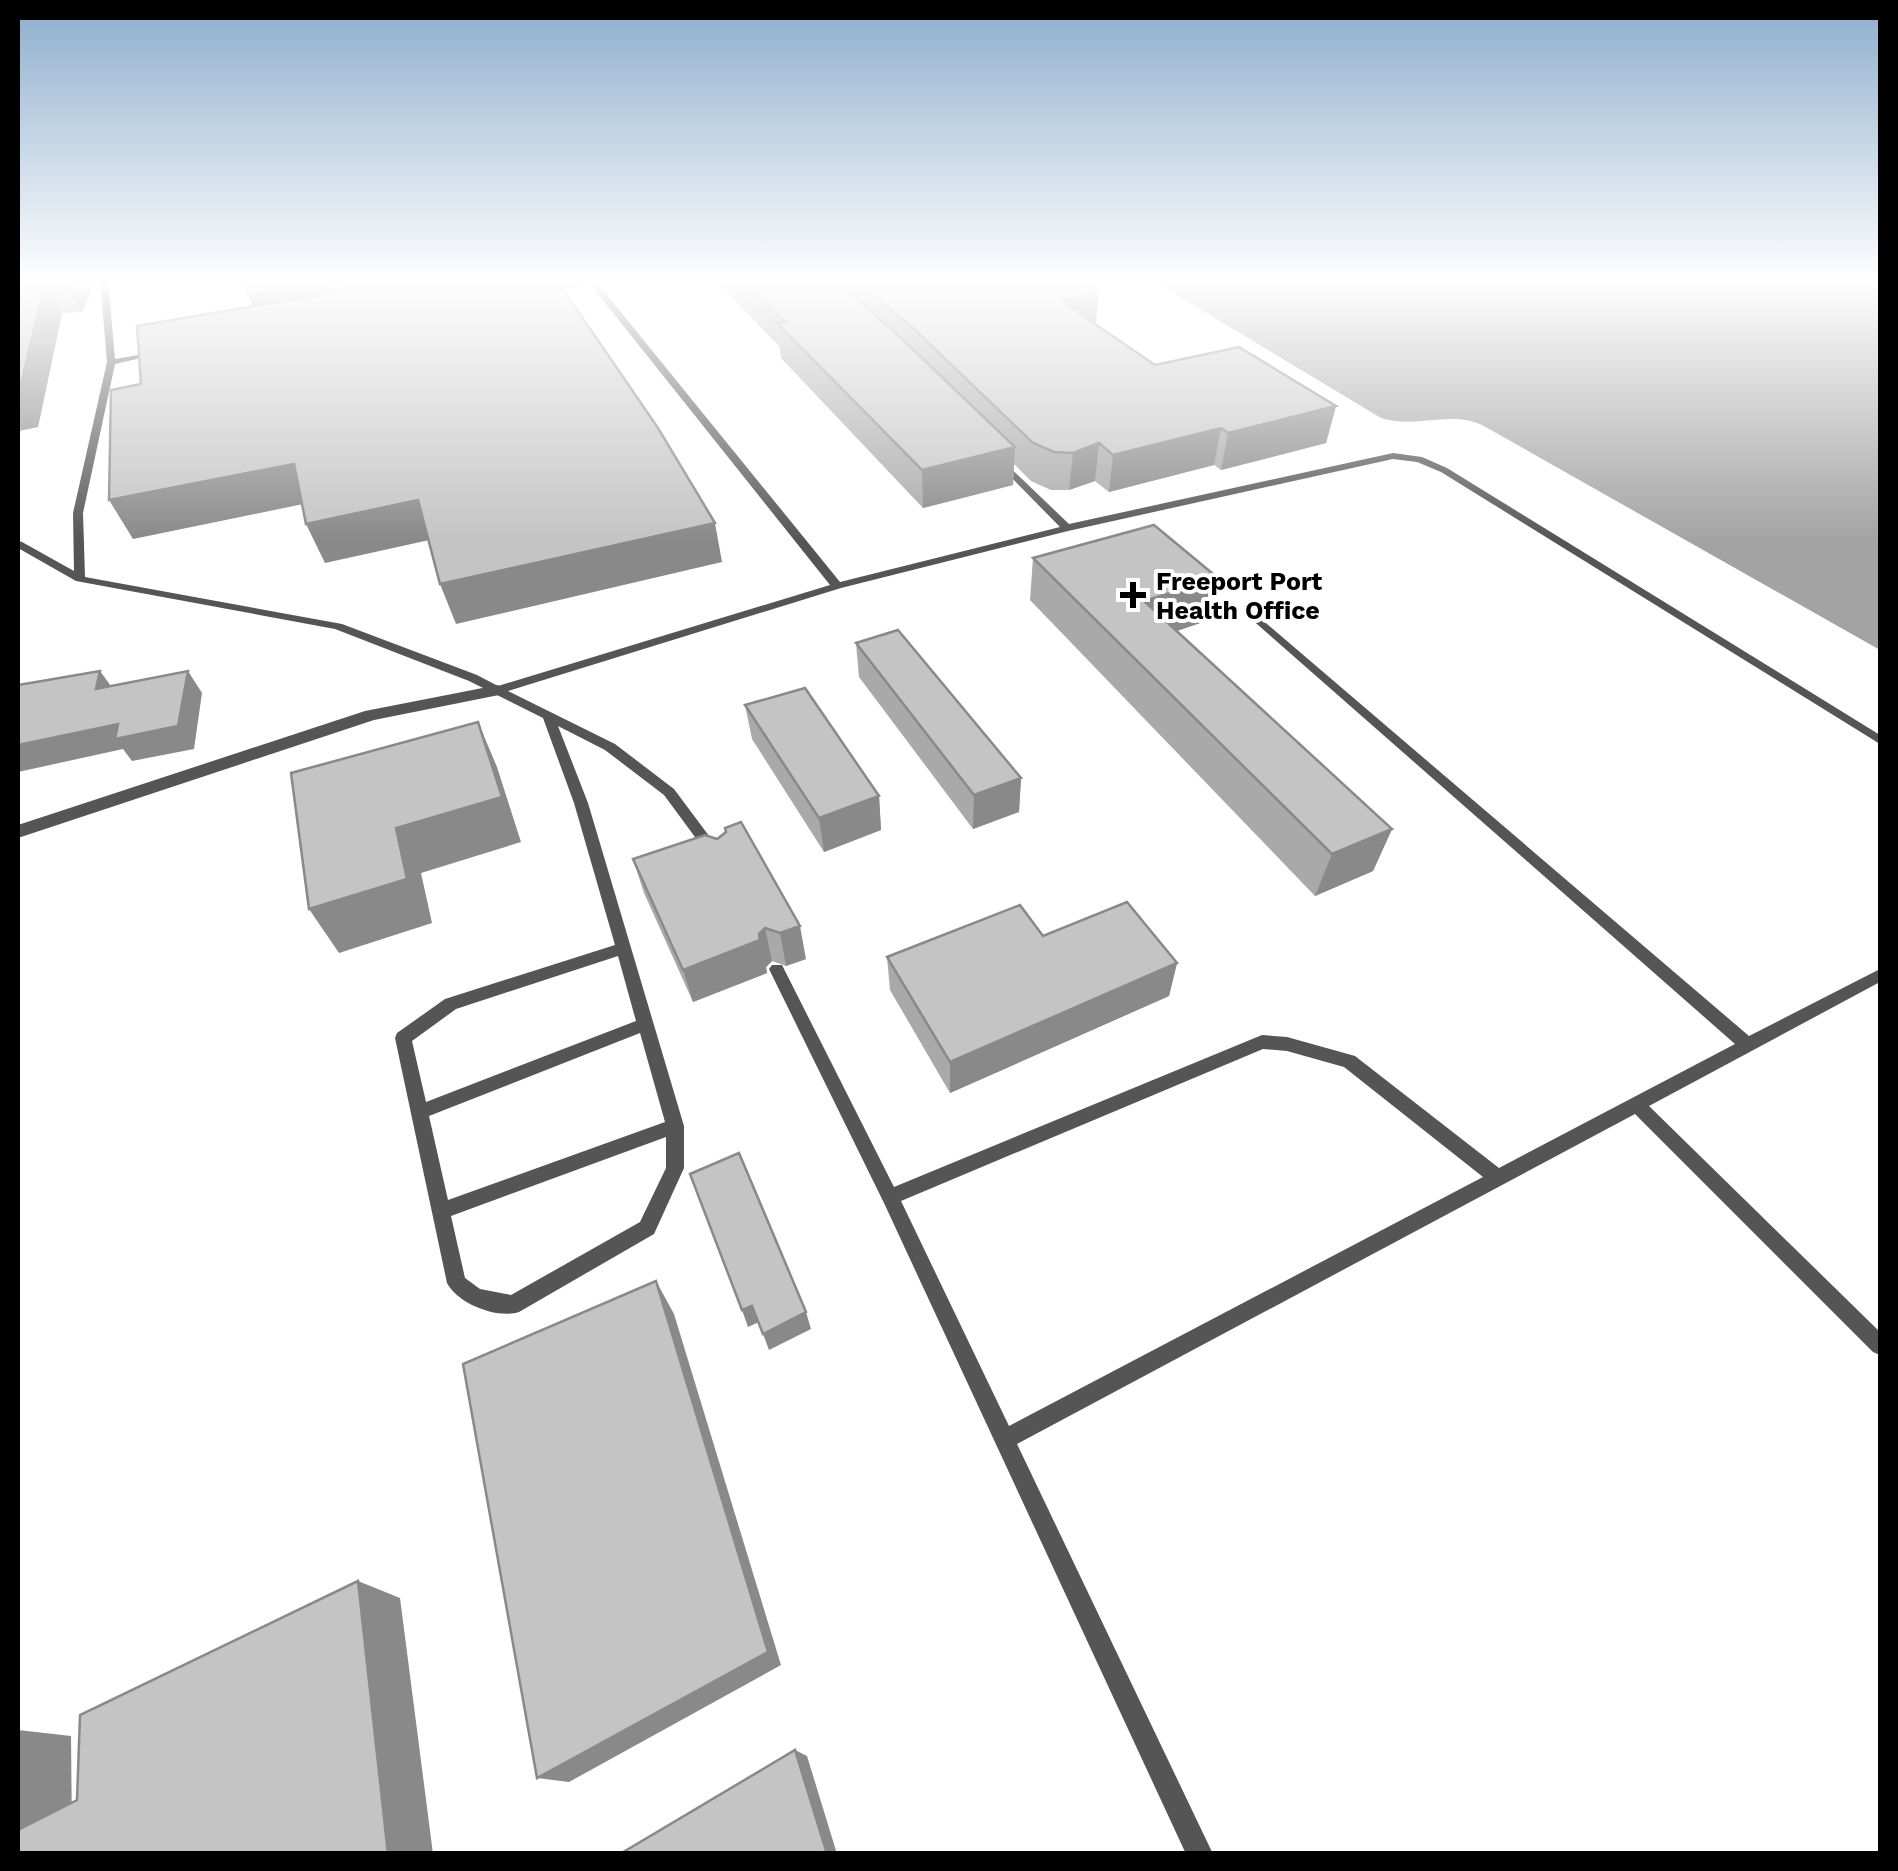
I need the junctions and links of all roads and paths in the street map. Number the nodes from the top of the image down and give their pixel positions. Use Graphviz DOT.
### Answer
graph roads {
  1 [pos="110,366"];
  2 [pos="660,366"];
  3 [pos="988,448"];
  4 [pos="1067,528"];
  5 [pos="18,544"];
  6 [pos="80,579"];
  7 [pos="836,586"];
  8 [pos="1253,615"];
  9 [pos="498,690"];
  10 [pos="548,715"];
  11 [pos="1880,740"];
  12 [pos="18,832"];
  13 [pos="724,865"];
  14 [pos="624,948"];
  15 [pos="777,969"];
  16 [pos="1880,975"];
  17 [pos="645,1024"];
  18 [pos="1748,1045"];
  19 [pos="1636,1104"];
  20 [pos="420,1112"];
  21 [pos="675,1126"];
  22 [pos="1498,1178"];
  23 [pos="890,1197"];
  24 [pos="441,1212"];
  25 [pos="1880,1345"];
  26 [pos="1004,1440"];
  27 [pos="1200,1854"];
  1 -- 6 [label="lane"];
  2 -- 7 [label="lane"];
  3 -- 4 [label="lane"];
  4 -- 7 [label="lane"];
  4 -- 11 [label="lane"];
  5 -- 6 [label="lane"];
  6 -- 9 [label="lane"];
  7 -- 9 [label="lane"];
  8 -- 18 [label="lane"];
  9 -- 10 [label="lane"];
  9 -- 12 [label="street"];
  10 -- 13 [label="lane"];
  10 -- 14 [label="lane"];
  14 -- 17 [label="lane"];
  14 -- 20 [label="lane"];
  15 -- 23 [label="lane"];
  16 -- 18 [label="lane"];
  17 -- 20 [label="lane"];
  17 -- 21 [label="lane"];
  18 -- 19 [label="lane"];
  19 -- 22 [label="lane"];
  19 -- 25 [label="lane"];
  20 -- 24 [label="lane"];
  21 -- 24 [label="lane"];
  21 -- 24 [label="lane"];
  22 -- 23 [label="lane"];
  22 -- 26 [label="lane"];
  23 -- 26 [label="lane"];
  26 -- 27 [label="lane"];
}
